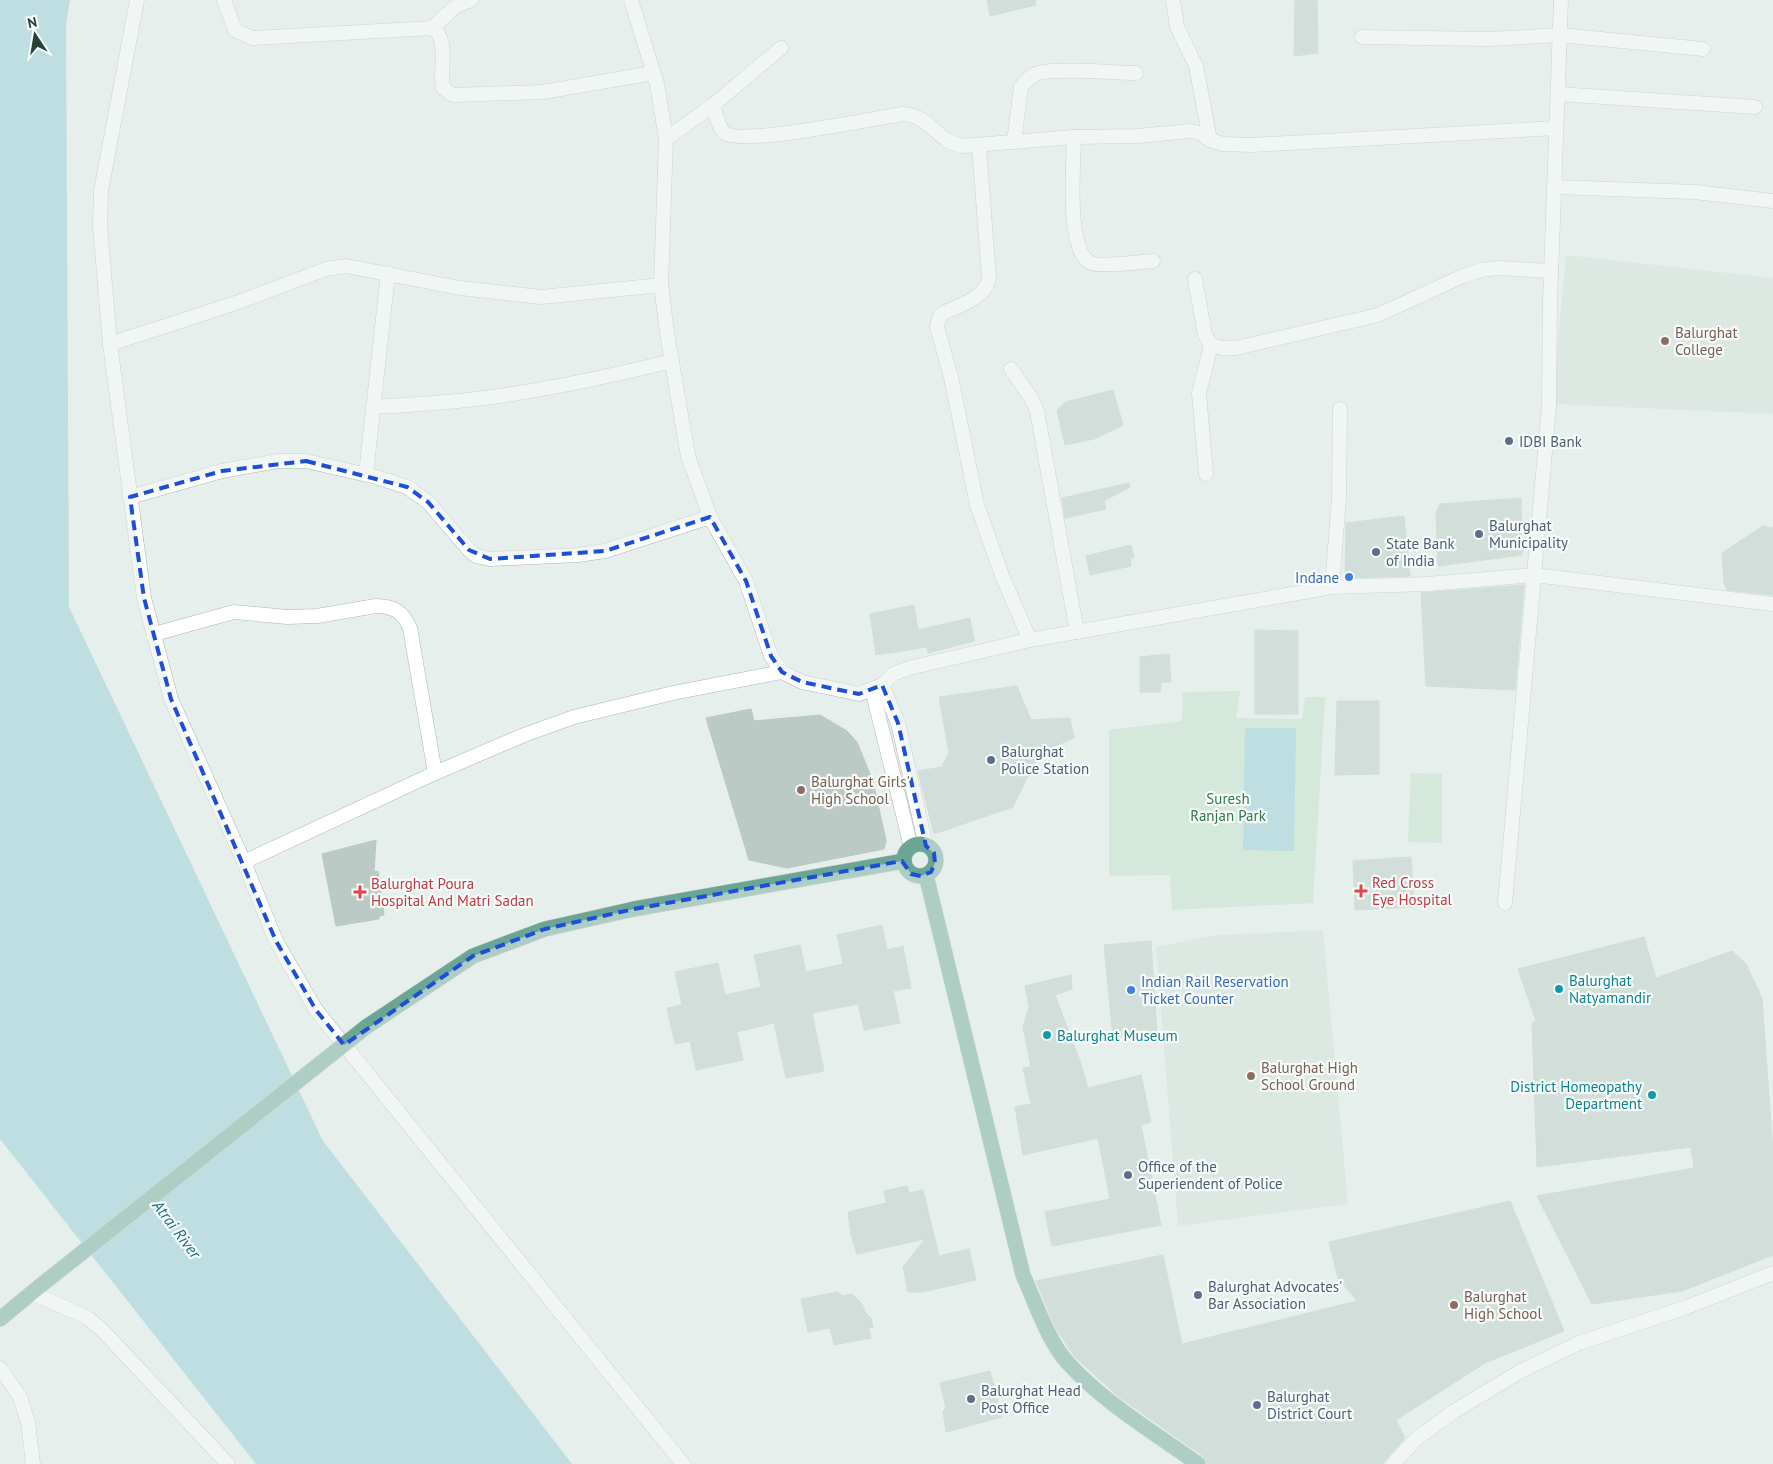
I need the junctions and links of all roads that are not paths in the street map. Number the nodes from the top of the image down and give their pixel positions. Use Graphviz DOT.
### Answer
graph roads {
  1 [pos="137,0"];
  2 [pos="224,0"];
  3 [pos="471,0"];
  4 [pos="631,0"];
  5 [pos="1173,0"];
  6 [pos="1561,0"];
  7 [pos="432,28"];
  8 [pos="1560,36"];
  9 [pos="1362,37"];
  10 [pos="781,48"];
  11 [pos="1703,49"];
  12 [pos="653,73"];
  13 [pos="1136,73"];
  14 [pos="1558,94"];
  15 [pos="713,105"];
  16 [pos="1755,107"];
  17 [pos="1556,128"];
  18 [pos="1074,137"];
  19 [pos="666,139"];
  20 [pos="1210,140"];
  21 [pos="1014,142"];
  22 [pos="979,146"];
  23 [pos="1554,187"];
  24 [pos="1773,201"];
  25 [pos="1153,261"];
  26 [pos="1551,271"];
  27 [pos="388,273"];
  28 [pos="1196,279"];
  29 [pos="661,285"];
  30 [pos="110,344"];
  31 [pos="1211,345"];
  32 [pos="672,362"];
  33 [pos="1011,369"];
  34 [pos="373,407"];
  35 [pos="1340,409"];
  36 [pos="366,474"];
  37 [pos="1206,474"];
  38 [pos="130,497"];
  39 [pos="710,517"];
  40 [pos="1534,575"];
  41 [pos="1332,587"];
  42 [pos="1773,604"];
  43 [pos="1077,632"];
  44 [pos="154,634"];
  45 [pos="1030,640"];
  46 [pos="782,672"];
  47 [pos="877,687"];
  48 [pos="435,772"];
  49 [pos="919,847"];
  50 [pos="904,861"];
  51 [pos="244,862"];
  52 [pos="926,875"];
  53 [pos="1505,903"];
  54 [pos="1773,1273"];
  55 [pos="36,1290"];
  56 [pos="0,1320"];
  57 [pos="0,1368"];
  58 [pos="33,1464"];
  59 [pos="228,1464"];
  60 [pos="683,1464"];
  61 [pos="1198,1464"];
  62 [pos="1393,1464"];
  1 -- 30 [label="street"];
  2 -- 7 [label="street"];
  3 -- 7 [label="street"];
  4 -- 12 [label="street"];
  5 -- 20 [label="street"];
  6 -- 8 [label="street"];
  7 -- 12 [label="street"];
  8 -- 9 [label="street"];
  8 -- 11 [label="street"];
  8 -- 14 [label="street"];
  10 -- 15 [label="street"];
  12 -- 19 [label="street"];
  13 -- 21 [label="street"];
  14 -- 16 [label="street"];
  14 -- 17 [label="street"];
  15 -- 19 [label="street"];
  15 -- 22 [label="street"];
  17 -- 20 [label="street"];
  17 -- 23 [label="street"];
  18 -- 20 [label="street"];
  18 -- 21 [label="street"];
  18 -- 25 [label="street"];
  19 -- 29 [label="street"];
  21 -- 22 [label="street"];
  22 -- 45 [label="street"];
  23 -- 24 [label="street"];
  23 -- 26 [label="street"];
  26 -- 31 [label="street"];
  26 -- 40 [label="street"];
  27 -- 29 [label="street"];
  27 -- 30 [label="street"];
  27 -- 34 [label="street"];
  28 -- 31 [label="street"];
  29 -- 32 [label="street"];
  30 -- 38 [label="street"];
  31 -- 37 [label="street"];
  32 -- 34 [label="street"];
  32 -- 39 [label="street"];
  33 -- 43 [label="street"];
  34 -- 36 [label="street"];
  35 -- 41 [label="street"];
  36 -- 38 [label="street"];
  36 -- 39 [label="street"];
  38 -- 44 [label="street"];
  39 -- 46 [label="street"];
  40 -- 41 [label="street"];
  40 -- 42 [label="street"];
  40 -- 53 [label="street"];
  41 -- 43 [label="street"];
  43 -- 45 [label="street"];
  44 -- 48 [label="street"];
  44 -- 51 [label="street"];
  45 -- 47 [label="street"];
  46 -- 47 [label="street"];
  46 -- 48 [label="street"];
  47 -- 49 [label="street"];
  48 -- 51 [label="street"];
  49 -- 50 [label="main road"];
  49 -- 52 [label="main road"];
  50 -- 52 [label="main road"];
  50 -- 55 [label="main road, bridge"];
  51 -- 60 [label="street"];
  52 -- 61 [label="main road"];
  54 -- 62 [label="street"];
  55 -- 56 [label="main road"];
  55 -- 59 [label="street"];
  57 -- 58 [label="street"];
}
